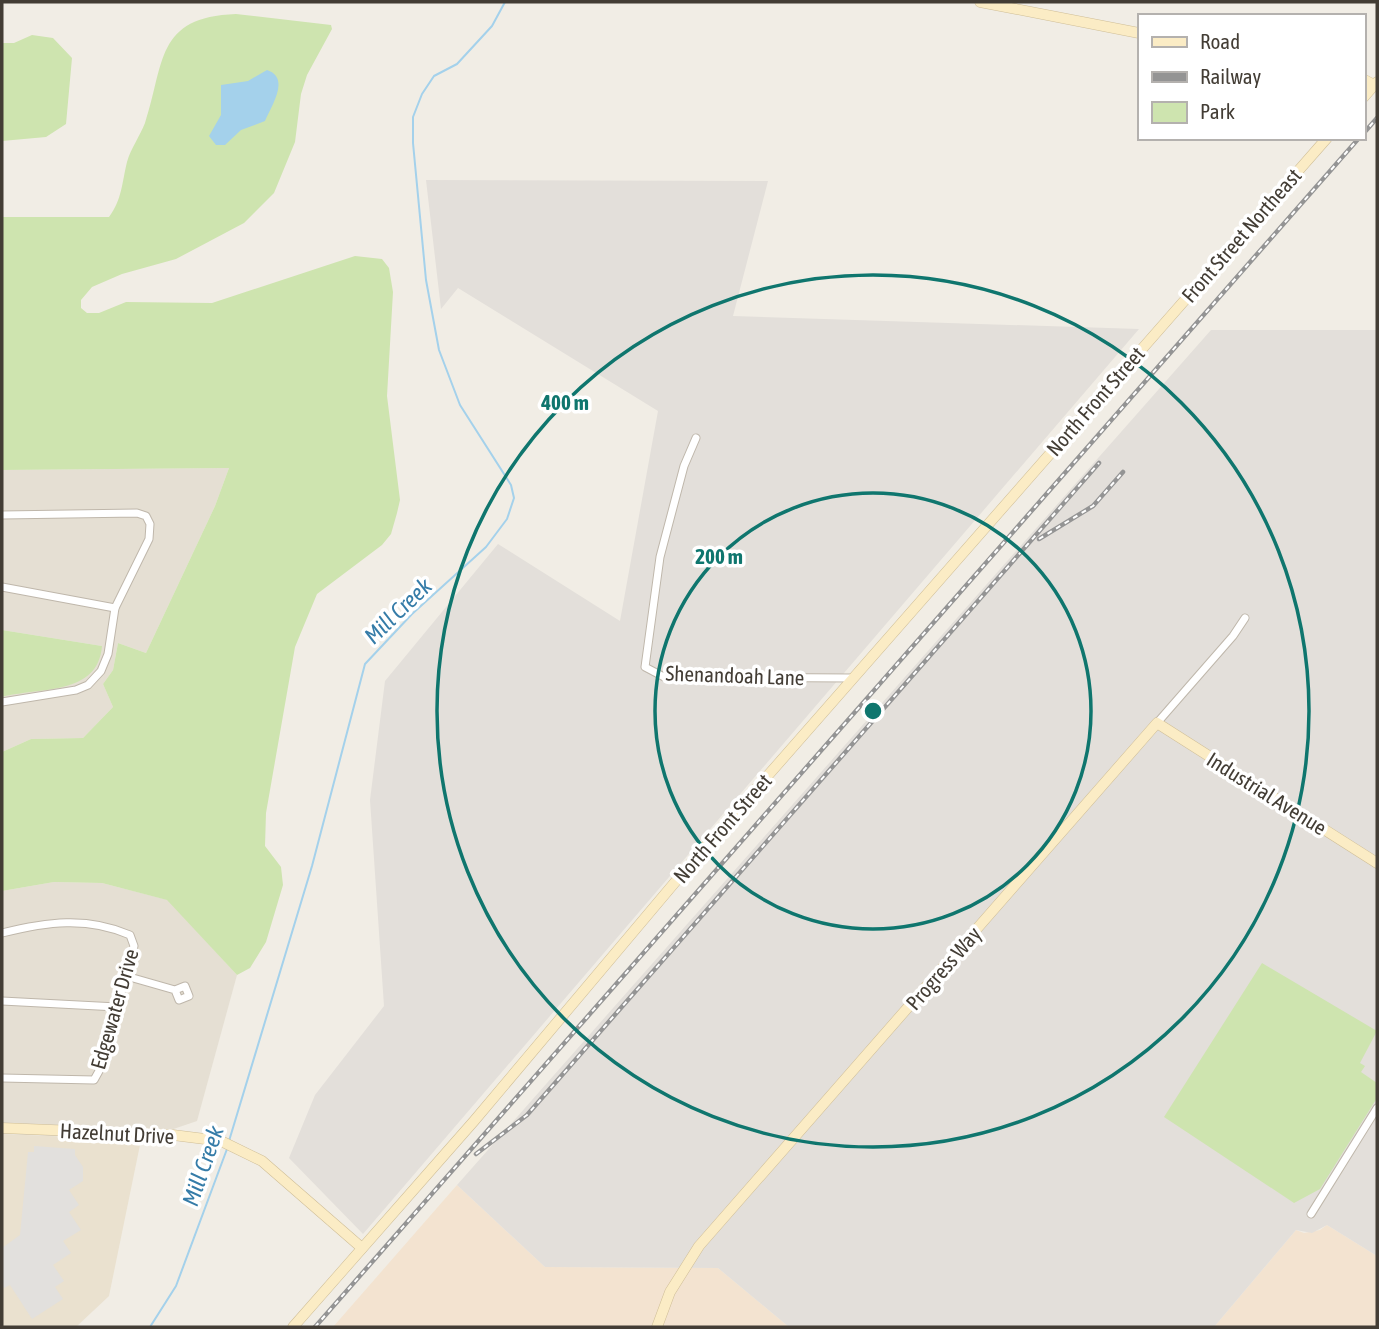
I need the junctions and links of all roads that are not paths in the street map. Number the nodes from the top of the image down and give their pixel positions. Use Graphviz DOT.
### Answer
graph roads {
  1 [pos="980,2"];
  2 [pos="1138,33"];
  3 [pos="1325,140"];
  4 [pos="1156,332"];
  5 [pos="696,438"];
  6 [pos="2,515"];
  7 [pos="2,587"];
  8 [pos="115,608"];
  9 [pos="1245,618"];
  10 [pos="852,678"];
  11 [pos="2,702"];
  12 [pos="1157,723"];
  13 [pos="1377,863"];
  14 [pos="2,933"];
  15 [pos="126,976"];
  16 [pos="175,990"];
  17 [pos="2,1001"];
  18 [pos="117,1007"];
  19 [pos="2,1078"];
  20 [pos="1377,1108"];
  21 [pos="2,1128"];
  22 [pos="1311,1214"];
  23 [pos="362,1248"];
  24 [pos="293,1327"];
  25 [pos="657,1327"];
  1 -- 2 [label="street"];
  3 -- 4 [label="street, Front Street Northeast"];
  4 -- 10 [label="street, North Front Street"];
  5 -- 10 [label="street, Shenandoah Lane"];
  6 -- 8 [label="street"];
  7 -- 8 [label="street"];
  8 -- 11 [label="street"];
  9 -- 12 [label="street, Progress Way"];
  10 -- 23 [label="street, North Front Street"];
  12 -- 13 [label="street, Industrial Avenue"];
  12 -- 25 [label="street, Progress Way"];
  14 -- 15 [label="street, Edgewater Drive"];
  15 -- 16 [label="street"];
  15 -- 18 [label="street, Edgewater Drive"];
  17 -- 18 [label="street"];
  18 -- 19 [label="street, Edgewater Drive"];
  20 -- 22 [label="street"];
  21 -- 23 [label="street, Hazelnut Drive"];
  23 -- 24 [label="street, North Front Street"];
}
